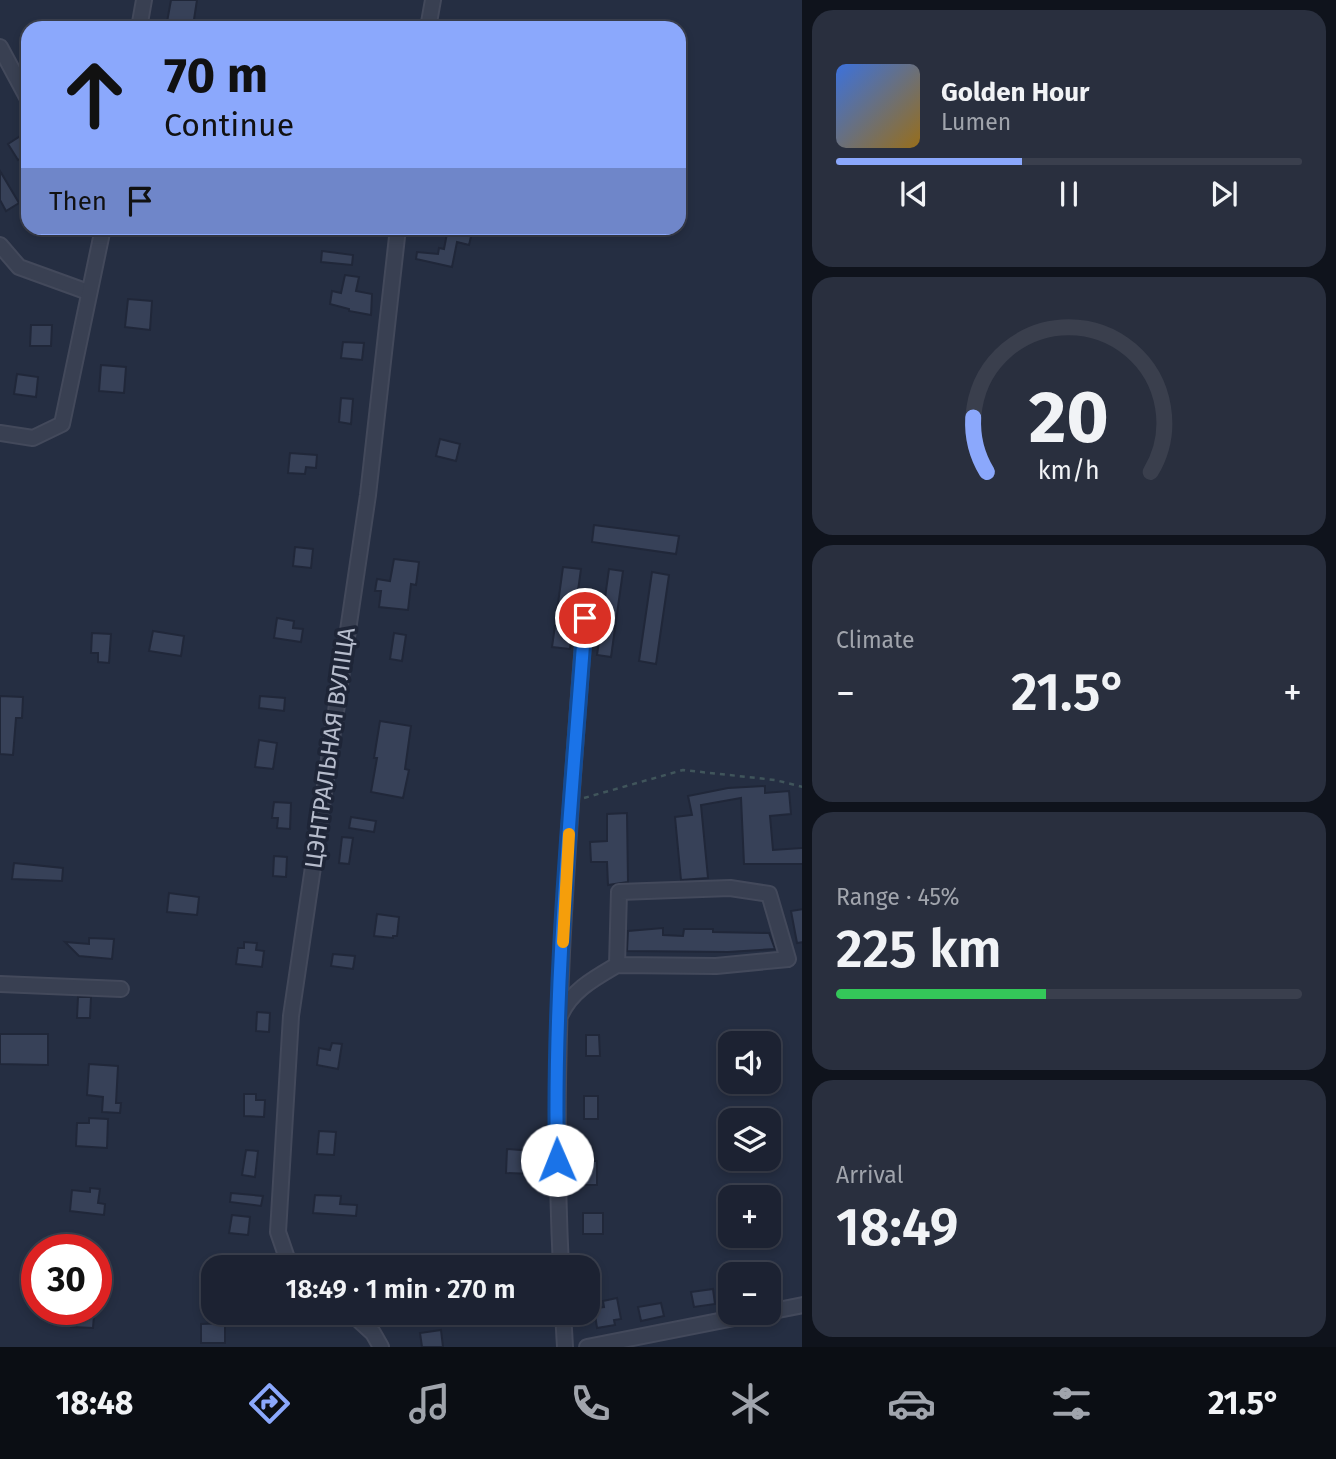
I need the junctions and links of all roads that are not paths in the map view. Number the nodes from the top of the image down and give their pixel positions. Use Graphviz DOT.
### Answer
graph roads {
  1 [pos="144,0"];
  2 [pos="433,0"];
  3 [pos="140,21"];
  4 [pos="429,21"];
  5 [pos="0,47"];
  6 [pos="21,86"];
  7 [pos="101,235"];
  8 [pos="397,235"];
  9 [pos="0,245"];
  10 [pos="88,292"];
  11 [pos="0,433"];
  12 [pos="585,618"];
  13 [pos="617,965"];
  14 [pos="0,984"];
  15 [pos="121,989"];
  16 [pos="558,1022"];
  17 [pos="286,1255"];
  18 [pos="561,1255"];
  19 [pos="802,1305"];
  20 [pos="781,1309"];
  21 [pos="718,1321"];
  22 [pos="364,1325"];
  23 [pos="564,1325"];
  24 [pos="381,1347"];
  25 [pos="565,1347"];
  26 [pos="587,1347"];
  1 -- 3 [label="street"];
  2 -- 4 [label="street"];
  5 -- 6 [label="street"];
  7 -- 10 [label="street"];
  8 -- 17 [label="street, ЦЭНТРАЛЬНАЯ ВУЛІЦА"];
  9 -- 10 [label="street"];
  10 -- 11 [label="street"];
  12 -- 16 [label="street"];
  13 -- 13 [label="street"];
  13 -- 16 [label="street"];
  14 -- 15 [label="street"];
  16 -- 18 [label="street"];
  19 -- 20 [label="street"];
  21 -- 26 [label="street"];
  22 -- 24 [label="street"];
  23 -- 25 [label="street"];
}
